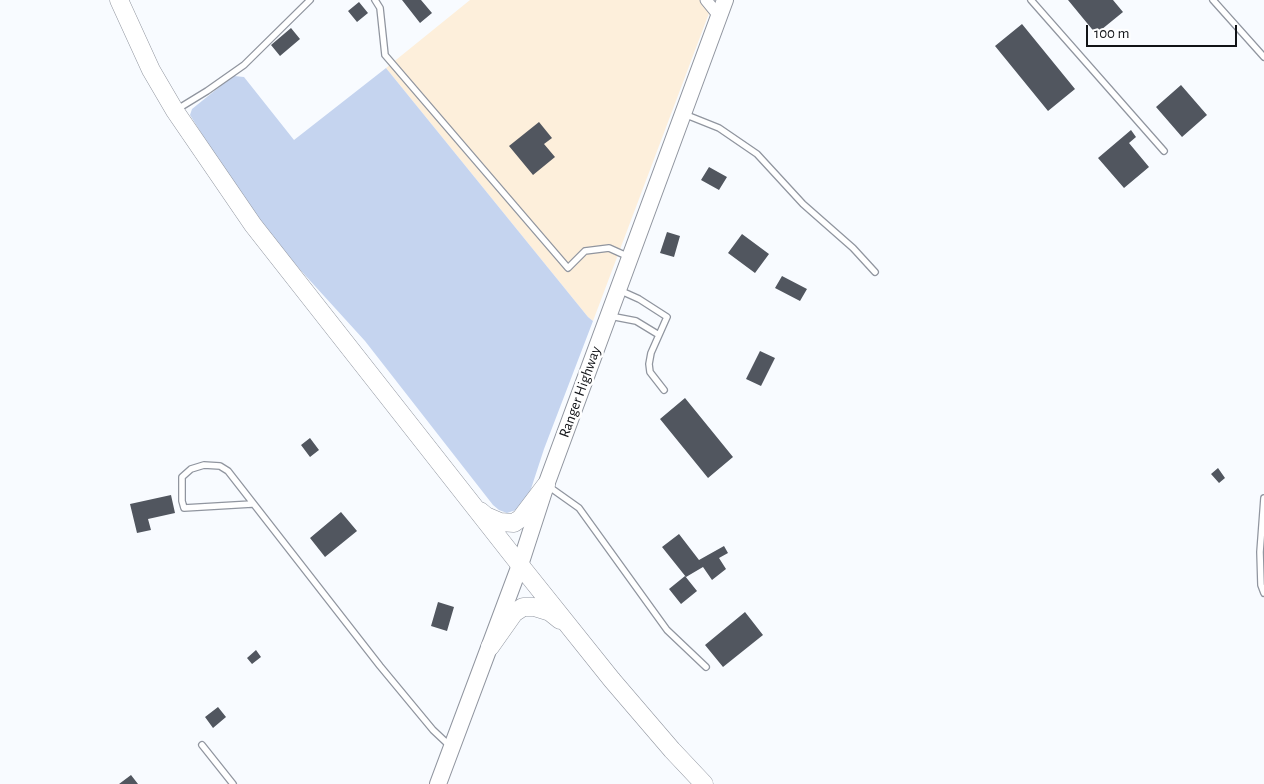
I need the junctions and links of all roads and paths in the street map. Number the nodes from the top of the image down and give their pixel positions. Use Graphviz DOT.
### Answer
graph roads {
  1 [pos="118,0"];
  2 [pos="310,0"];
  3 [pos="375,0"];
  4 [pos="706,0"];
  5 [pos="725,0"];
  6 [pos="1031,0"];
  7 [pos="1213,0"];
  8 [pos="719,16"];
  9 [pos="1264,57"];
  10 [pos="175,111"];
  11 [pos="682,113"];
  12 [pos="1164,150"];
  13 [pos="629,257"];
  14 [pos="875,272"];
  15 [pos="618,290"];
  16 [pos="608,316"];
  17 [pos="659,335"];
  18 [pos="664,390"];
  19 [pos="546,485"];
  20 [pos="1264,498"];
  21 [pos="252,504"];
  22 [pos="473,505"];
  23 [pos="520,565"];
  24 [pos="1264,593"];
  25 [pos="570,628"];
  26 [pos="490,646"];
  27 [pos="706,668"];
  28 [pos="202,745"];
  29 [pos="452,748"];
  30 [pos="233,784"];
  31 [pos="438,784"];
  32 [pos="704,784"];
  1 -- 10 [label="main road"];
  2 -- 10 [label="lane"];
  3 -- 13 [label="lane"];
  4 -- 8 [label="street"];
  5 -- 8 [label="main road, Ranger Highway"];
  6 -- 12 [label="lane"];
  7 -- 9 [label="lane"];
  8 -- 11 [label="main road, Ranger Highway"];
  10 -- 22 [label="main road"];
  11 -- 13 [label="main road, Ranger Highway"];
  11 -- 14 [label="lane"];
  13 -- 15 [label="main road, Ranger Highway"];
  15 -- 16 [label="main road, Ranger Highway"];
  15 -- 17 [label="lane"];
  16 -- 17 [label="lane"];
  16 -- 19 [label="main road, Ranger Highway"];
  17 -- 18 [label="lane"];
  19 -- 22 [label="main road"];
  19 -- 23 [label="main road, Ranger Highway"];
  19 -- 27 [label="lane"];
  20 -- 24 [label="lane"];
  21 -- 21 [label="lane"];
  21 -- 29 [label="lane"];
  22 -- 23 [label="main road"];
  23 -- 25 [label="main road"];
  23 -- 26 [label="main road, Ranger Highway"];
  25 -- 26 [label="main road"];
  25 -- 32 [label="main road"];
  26 -- 29 [label="main road, Ranger Highway"];
  28 -- 30 [label="lane"];
  29 -- 31 [label="main road, Ranger Highway"];
}
